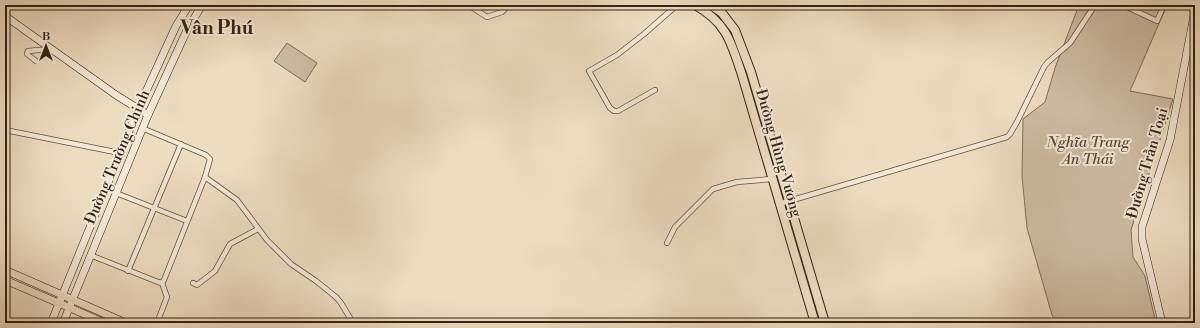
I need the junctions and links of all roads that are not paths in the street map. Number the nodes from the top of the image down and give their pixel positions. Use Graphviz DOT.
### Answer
graph roads {
  1 [pos="202,5"];
  2 [pos="509,5"];
  3 [pos="678,5"];
  4 [pos="695,5"];
  5 [pos="711,5"];
  6 [pos="1095,5"];
  7 [pos="1123,5"];
  8 [pos="1164,5"];
  9 [pos="1189,5"];
  10 [pos="1195,6"];
  11 [pos="184,7"];
  12 [pos="473,8"];
  13 [pos="1195,13"];
  14 [pos="5,16"];
  15 [pos="176,26"];
  16 [pos="187,30"];
  17 [pos="52,49"];
  18 [pos="36,61"];
  19 [pos="655,90"];
  20 [pos="138,109"];
  21 [pos="148,115"];
  22 [pos="142,128"];
  23 [pos="5,130"];
  24 [pos="181,144"];
  25 [pos="120,153"];
  26 [pos="204,177"];
  27 [pos="772,179"];
  28 [pos="116,193"];
  29 [pos="788,201"];
  30 [pos="779,204"];
  31 [pos="154,207"];
  32 [pos="187,221"];
  33 [pos="258,229"];
  34 [pos="667,243"];
  35 [pos="90,255"];
  36 [pos="5,270"];
  37 [pos="128,271"];
  38 [pos="5,280"];
  39 [pos="162,283"];
  40 [pos="193,283"];
  41 [pos="62,296"];
  42 [pos="72,300"];
  43 [pos="59,304"];
  44 [pos="69,308"];
  45 [pos="351,322"];
  46 [pos="51,323"];
  47 [pos="63,323"];
  48 [pos="105,323"];
  49 [pos="126,323"];
  50 [pos="157,323"];
  51 [pos="815,323"];
  52 [pos="824,323"];
  53 [pos="1162,323"];
  1 -- 16 [label="main road, Đường Trường Chinh"];
  2 -- 12 [label="street"];
  3 -- 19 [label="street"];
  4 -- 27 [label="highway, Đường Hùng Vương"];
  5 -- 29 [label="highway, Đường Hùng Vương"];
  6 -- 29 [label="street"];
  7 -- 8 [label="street"];
  9 -- 10 [label="street"];
  11 -- 15 [label="main road, Đường Trường Chinh"];
  13 -- 53 [label="main road, Đường Trần Toại"];
  14 -- 17 [label="main road"];
  15 -- 16 [label="main road"];
  15 -- 20 [label="main road, Đường Trường Chinh"];
  16 -- 21 [label="main road, Đường Trường Chinh"];
  17 -- 18 [label="street"];
  17 -- 20 [label="main road"];
  20 -- 21 [label="main road"];
  20 -- 25 [label="main road, Đường Trường Chinh"];
  21 -- 22 [label="main road, Đường Trường Chinh"];
  22 -- 24 [label="street"];
  22 -- 28 [label="main road, Đường Trường Chinh"];
  23 -- 25 [label="street"];
  24 -- 26 [label="street"];
  24 -- 31 [label="street"];
  25 -- 41 [label="main road, Đường Trường Chinh"];
  26 -- 32 [label="street"];
  26 -- 33 [label="street"];
  27 -- 30 [label="highway, Đường Hùng Vương"];
  27 -- 34 [label="street"];
  28 -- 31 [label="street"];
  28 -- 35 [label="main road, Đường Trường Chinh"];
  29 -- 30 [label="street"];
  29 -- 52 [label="highway, Đường Hùng Vương"];
  30 -- 51 [label="highway, Đường Hùng Vương"];
  31 -- 32 [label="street"];
  31 -- 37 [label="street"];
  32 -- 39 [label="street"];
  33 -- 40 [label="street"];
  33 -- 45 [label="street"];
  35 -- 37 [label="street"];
  35 -- 42 [label="main road, Đường Trường Chinh"];
  36 -- 41 [label="main road"];
  37 -- 39 [label="street"];
  38 -- 43 [label="main road"];
  39 -- 50 [label="street"];
  41 -- 42 [label="main road"];
  41 -- 43 [label="main road, Đường Trường Chinh"];
  42 -- 44 [label="main road, Đường Trường Chinh"];
  42 -- 49 [label="main road"];
  43 -- 44 [label="main road"];
  43 -- 46 [label="main road, Đường Trường Chinh"];
  44 -- 47 [label="main road, Đường Trường Chinh"];
  44 -- 48 [label="main road"];
}
